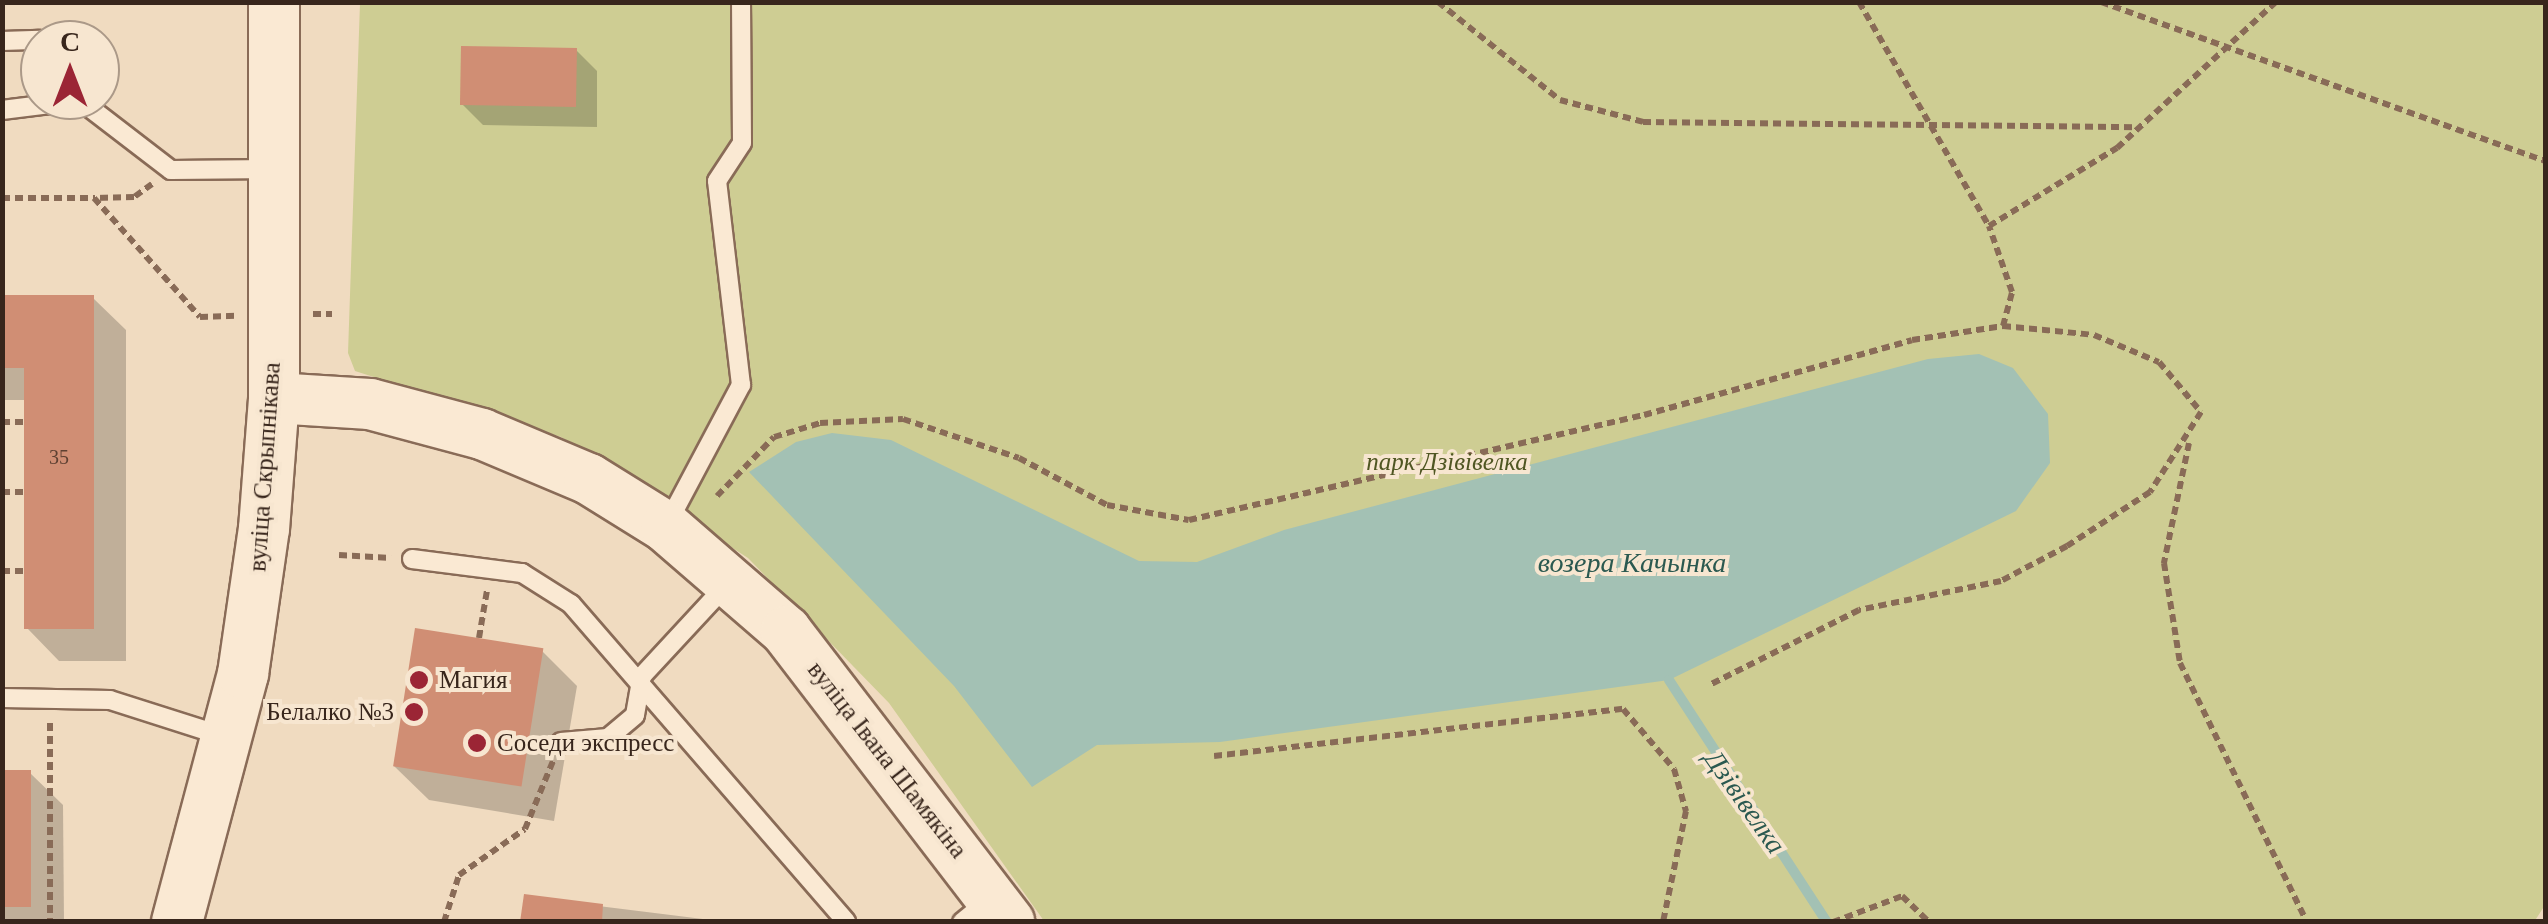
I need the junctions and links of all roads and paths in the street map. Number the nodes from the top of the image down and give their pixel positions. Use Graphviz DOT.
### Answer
graph roads {
  1 [pos="274,2"];
  2 [pos="741,2"];
  3 [pos="1438,2"];
  4 [pos="1858,2"];
  5 [pos="2101,2"];
  6 [pos="2276,2"];
  7 [pos="2230,43"];
  8 [pos="107,120"];
  9 [pos="1930,124"];
  10 [pos="2137,127"];
  11 [pos="2546,161"];
  12 [pos="273,169"];
  13 [pos="171,170"];
  14 [pos="2,198"];
  15 [pos="94,198"];
  16 [pos="1989,226"];
  17 [pos="200,316"];
  18 [pos="2003,326"];
  19 [pos="274,398"];
  20 [pos="2,422"];
  21 [pos="24,422"];
  22 [pos="2189,442"];
  23 [pos="2,492"];
  24 [pos="24,492"];
  25 [pos="718,496"];
  26 [pos="666,526"];
  27 [pos="338,555"];
  28 [pos="412,559"];
  29 [pos="490,570"];
  30 [pos="2,571"];
  31 [pos="24,571"];
  32 [pos="731,579"];
  33 [pos="479,638"];
  34 [pos="642,676"];
  35 [pos="1708,685"];
  36 [pos="50,696"];
  37 [pos="2,698"];
  38 [pos="228,737"];
  39 [pos="561,742"];
  40 [pos="1214,756"];
  41 [pos="988,914"];
  42 [pos="50,922"];
  43 [pos="177,922"];
  44 [pos="444,922"];
  45 [pos="846,922"];
  46 [pos="1663,922"];
  47 [pos="1833,922"];
  48 [pos="1929,922"];
  49 [pos="2306,922"];
  1 -- 12 [label="main road, вуліца Скрыпнікава"];
  2 -- 26 [label="lane"];
  3 -- 9 [label="path"];
  4 -- 9 [label="path"];
  5 -- 7 [label="path"];
  6 -- 7 [label="path"];
  7 -- 10 [label="path"];
  7 -- 11 [label="path"];
  8 -- 13 [label="lane"];
  9 -- 10 [label="path"];
  9 -- 16 [label="path"];
  10 -- 16 [label="path"];
  12 -- 13 [label="lane"];
  12 -- 19 [label="main road, вуліца Скрыпнікава"];
  13 -- 15 [label="path"];
  14 -- 15 [label="path"];
  15 -- 17 [label="path"];
  16 -- 18 [label="path"];
  18 -- 22 [label="path"];
  18 -- 25 [label="path"];
  19 -- 26 [label="main road, вуліца Івана Шамякіна"];
  19 -- 38 [label="main road, вуліца Скрыпнікава"];
  20 -- 21 [label="path"];
  22 -- 35 [label="path"];
  22 -- 49 [label="path"];
  23 -- 24 [label="path"];
  26 -- 32 [label="main road, вуліца Івана Шамякіна"];
  27 -- 28 [label="path"];
  28 -- 29 [label="lane"];
  29 -- 33 [label="path"];
  29 -- 34 [label="lane"];
  30 -- 31 [label="path"];
  32 -- 34 [label="lane"];
  32 -- 41 [label="main road, вуліца Івана Шамякіна"];
  34 -- 39 [label="lane"];
  34 -- 45 [label="lane"];
  36 -- 37 [label="lane"];
  36 -- 38 [label="lane"];
  36 -- 42 [label="path"];
  38 -- 43 [label="main road, вуліца Скрыпнікава"];
  39 -- 44 [label="path"];
  40 -- 46 [label="path"];
  47 -- 48 [label="path"];
}
